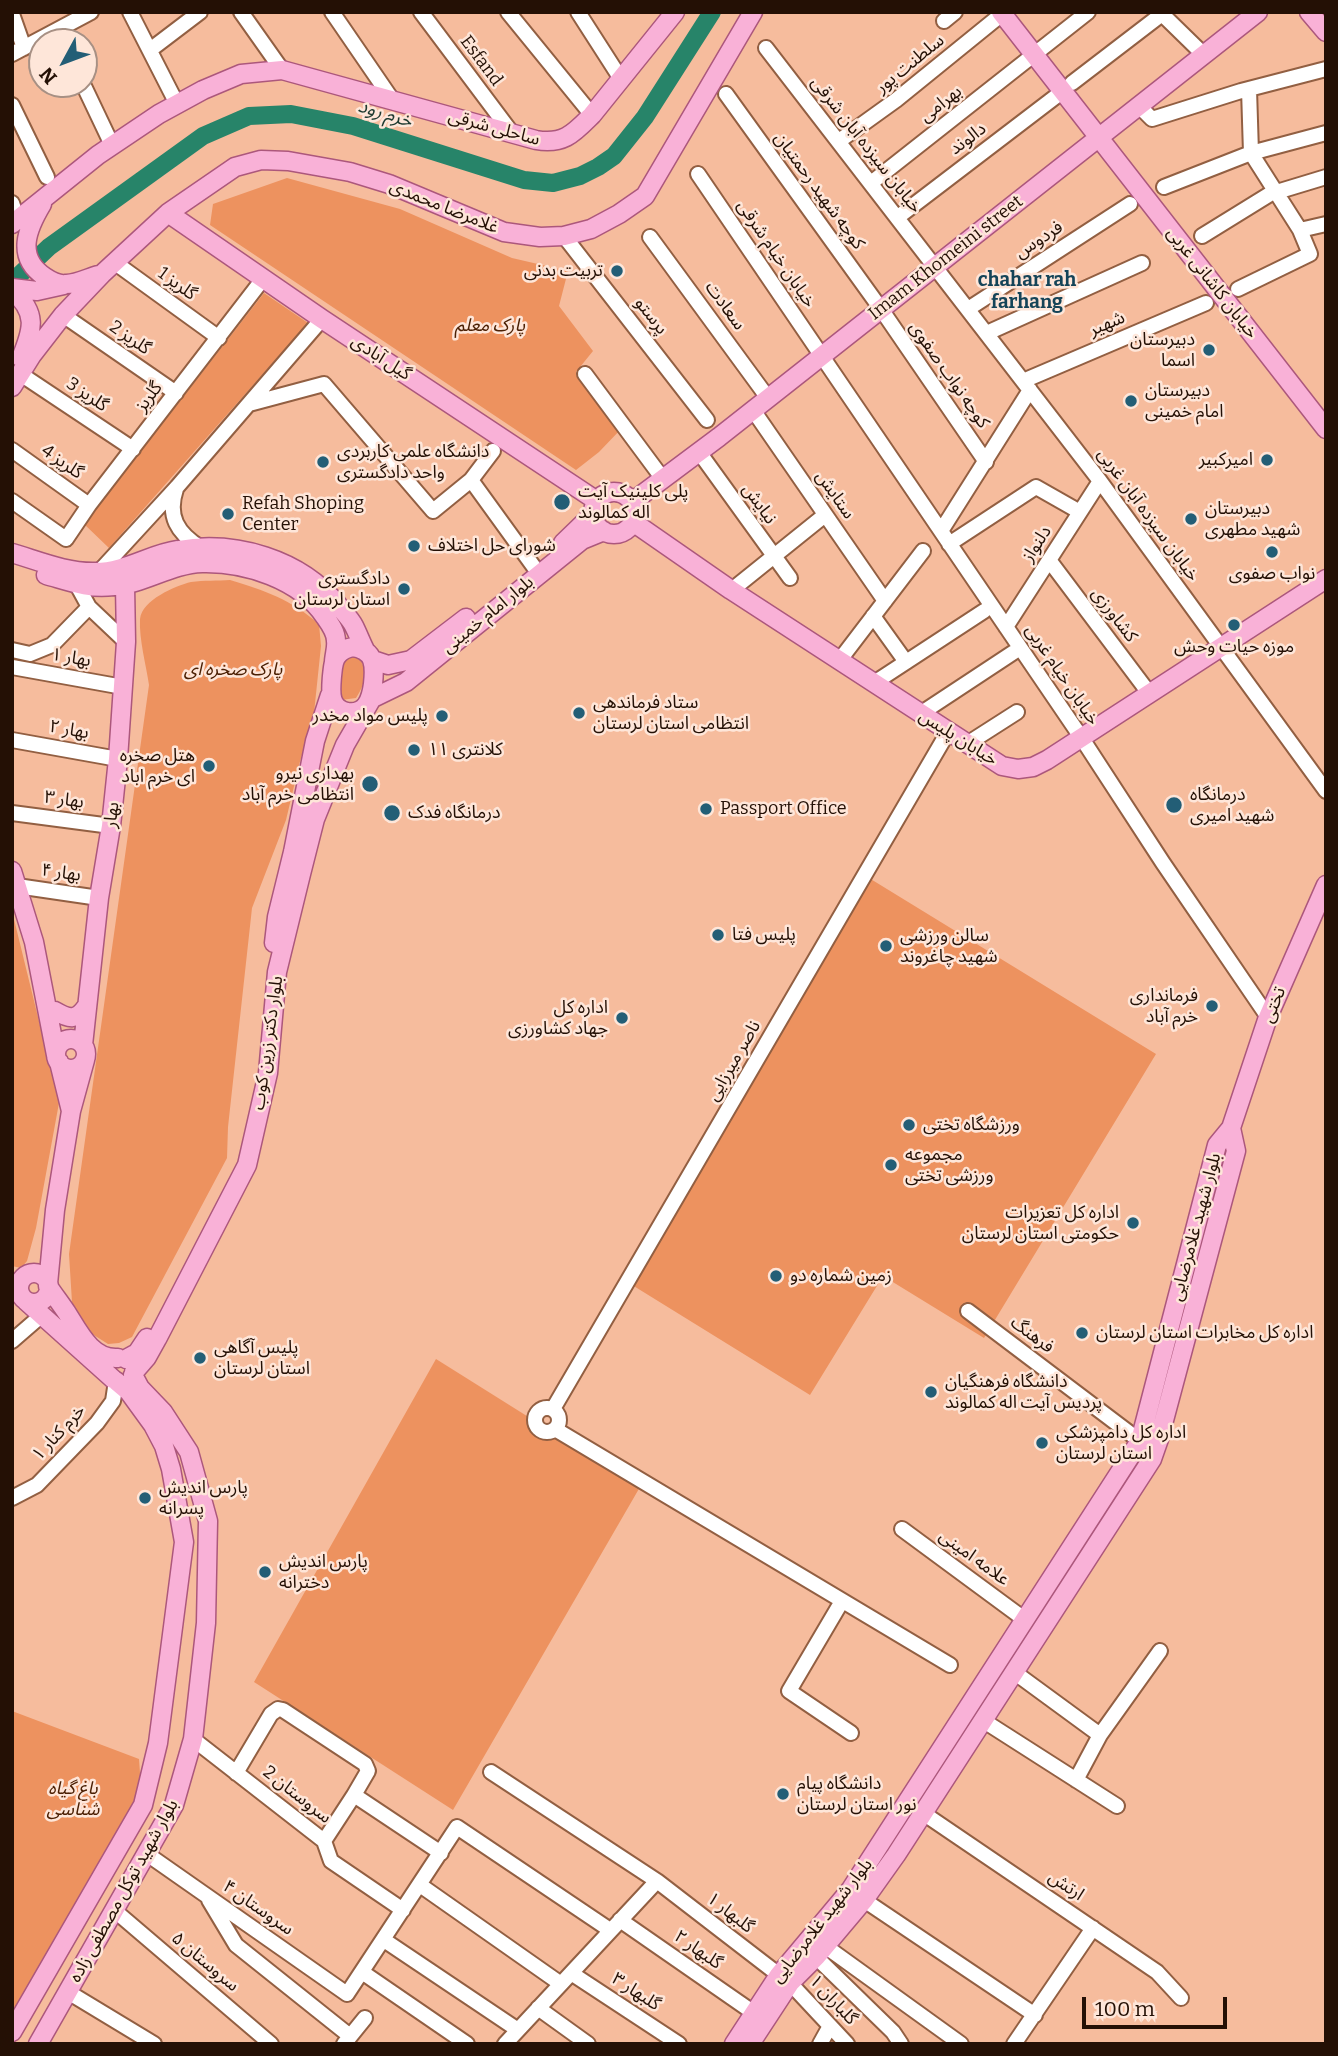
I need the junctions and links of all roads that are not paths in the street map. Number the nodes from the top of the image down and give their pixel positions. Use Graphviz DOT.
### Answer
graph roads {
  1 [pos="92,12"];
  2 [pos="130,12"];
  3 [pos="200,12"];
  4 [pos="241,12"];
  5 [pos="332,12"];
  6 [pos="421,12"];
  7 [pos="508,12"];
  8 [pos="578,12"];
  9 [pos="675,12"];
  10 [pos="754,12"];
  11 [pos="1088,12"];
  12 [pos="1258,12"];
  13 [pos="1002,13"];
  14 [pos="1161,13"];
  15 [pos="12,15"];
  16 [pos="72,28"];
  17 [pos="766,48"];
  18 [pos="150,50"];
  19 [pos="18,51"];
  20 [pos="1034,54"];
  21 [pos="1203,54"];
  22 [pos="1326,69"];
  23 [pos="282,70"];
  24 [pos="621,79"];
  25 [pos="1067,87"];
  26 [pos="1249,89"];
  27 [pos="726,94"];
  28 [pos="90,98"];
  29 [pos="393,101"];
  30 [pos="177,104"];
  31 [pos="12,105"];
  32 [pos="1139,106"];
  33 [pos="592,115"];
  34 [pos="511,132"];
  35 [pos="1326,133"];
  36 [pos="1099,138"];
  37 [pos="839,141"];
  38 [pos="113,145"];
  39 [pos="1249,154"];
  40 [pos="698,174"];
  41 [pos="47,177"];
  42 [pos="1326,177"];
  43 [pos="872,183"];
  44 [pos="1164,187"];
  45 [pos="1275,193"];
  46 [pos="1130,204"];
  47 [pos="168,213"];
  48 [pos="898,217"];
  49 [pos="17,218"];
  50 [pos="1326,224"];
  51 [pos="1300,230"];
  52 [pos="564,236"];
  53 [pos="1202,236"];
  54 [pos="650,237"];
  55 [pos="1142,263"];
  56 [pos="936,266"];
  57 [pos="108,268"];
  58 [pos="264,279"];
  59 [pos="73,282"];
  60 [pos="12,289"];
  61 [pos="1238,289"];
  62 [pos="1206,303"];
  63 [pos="881,309"];
  64 [pos="968,309"];
  65 [pos="63,315"];
  66 [pos="322,319"];
  67 [pos="987,333"];
  68 [pos="219,338"];
  69 [pos="822,356"];
  70 [pos="585,374"];
  71 [pos="16,380"];
  72 [pos="1027,385"];
  73 [pos="176,393"];
  74 [pos="768,398"];
  75 [pos="249,404"];
  76 [pos="753,410"];
  77 [pos="707,420"];
  78 [pos="1326,429"];
  79 [pos="133,449"];
  80 [pos="12,450"];
  81 [pos="493,452"];
  82 [pos="699,452"];
  83 [pos="986,461"];
  84 [pos="663,479"];
  85 [pos="471,480"];
  86 [pos="1100,481"];
  87 [pos="177,487"];
  88 [pos="12,501"];
  89 [pos="632,502"];
  90 [pos="89,505"];
  91 [pos="595,507"];
  92 [pos="1080,512"];
  93 [pos="825,514"];
  94 [pos="634,522"];
  95 [pos="604,531"];
  96 [pos="941,531"];
  97 [pos="949,544"];
  98 [pos="201,548"];
  99 [pos="923,551"];
  100 [pos="12,553"];
  101 [pos="773,556"];
  102 [pos="1049,560"];
  103 [pos="12,564"];
  104 [pos="534,567"];
  105 [pos="98,573"];
  106 [pos="790,578"];
  107 [pos="1326,579"];
  108 [pos="77,585"];
  109 [pos="125,585"];
  110 [pos="737,585"];
  111 [pos="885,601"];
  112 [pos="89,607"];
  113 [pos="984,611"];
  114 [pos="873,616"];
  115 [pos="1006,627"];
  116 [pos="126,642"];
  117 [pos="1221,647"];
  118 [pos="12,650"];
  119 [pos="1014,652"];
  120 [pos="369,655"];
  121 [pos="839,661"];
  122 [pos="906,662"];
  123 [pos="334,663"];
  124 [pos="12,667"];
  125 [pos="874,683"];
  126 [pos="123,687"];
  127 [pos="1149,693"];
  128 [pos="330,695"];
  129 [pos="371,700"];
  130 [pos="1017,712"];
  131 [pos="920,714"];
  132 [pos="948,732"];
  133 [pos="1081,737"];
  134 [pos="12,740"];
  135 [pos="315,741"];
  136 [pos="967,744"];
  137 [pos="345,745"];
  138 [pos="118,759"];
  139 [pos="1326,791"];
  140 [pos="12,813"];
  141 [pos="111,826"];
  142 [pos="15,879"];
  143 [pos="1326,885"];
  144 [pos="99,898"];
  145 [pos="50,1004"];
  146 [pos="86,1007"];
  147 [pos="1268,1017"];
  148 [pos="82,1048"];
  149 [pos="57,1059"];
  150 [pos="71,1111"];
  151 [pos="1231,1128"];
  152 [pos="34,1278"];
  153 [pos="20,1296"];
  154 [pos="968,1311"];
  155 [pos="42,1315"];
  156 [pos="12,1341"];
  157 [pos="123,1371"];
  158 [pos="553,1409"];
  159 [pos="555,1429"];
  160 [pos="1140,1441"];
  161 [pos="12,1498"];
  162 [pos="902,1529"];
  163 [pos="1080,1534"];
  164 [pos="1096,1545"];
  165 [pos="842,1601"];
  166 [pos="1024,1619"];
  167 [pos="1160,1651"];
  168 [pos="950,1665"];
  169 [pos="1014,1672"];
  170 [pos="166,1685"];
  171 [pos="198,1691"];
  172 [pos="984,1721"];
  173 [pos="851,1733"];
  174 [pos="1100,1735"];
  175 [pos="193,1739"];
  176 [pos="491,1772"];
  177 [pos="236,1773"];
  178 [pos="1076,1780"];
  179 [pos="354,1795"];
  180 [pos="1117,1806"];
  181 [pos="923,1813"];
  182 [pos="324,1842"];
  183 [pos="880,1844"];
  184 [pos="441,1853"];
  185 [pos="147,1854"];
  186 [pos="896,1855"];
  187 [pos="657,1881"];
  188 [pos="420,1885"];
  189 [pos="206,1895"];
  190 [pos="864,1899"];
  191 [pos="114,1910"];
  192 [pos="403,1910"];
  193 [pos="615,1925"];
  194 [pos="1093,1928"];
  195 [pos="384,1940"];
  196 [pos="815,1950"];
  197 [pos="362,1972"];
  198 [pos="571,1973"];
  199 [pos="785,1979"];
  200 [pos="561,1984"];
  201 [pos="68,1992"];
  202 [pos="1181,1998"];
  203 [pos="538,2008"];
  204 [pos="754,2013"];
  205 [pos="1035,2015"];
  206 [pos="365,2018"];
  207 [pos="830,2026"];
  208 [pos="517,2030"];
  209 [pos="12,2032"];
  210 [pos="347,2040"];
  211 [pos="38,2044"];
  212 [pos="154,2044"];
  213 [pos="271,2044"];
  214 [pos="467,2044"];
  215 [pos="505,2044"];
  216 [pos="588,2044"];
  217 [pos="679,2044"];
  218 [pos="734,2044"];
  219 [pos="750,2044"];
  220 [pos="820,2044"];
  221 [pos="847,2044"];
  222 [pos="901,2044"];
  223 [pos="961,2044"];
  224 [pos="1014,2044"];
  1 -- 16 [label="street"];
  2 -- 18 [label="street"];
  3 -- 18 [label="street"];
  4 -- 23 [label="street"];
  5 -- 29 [label="street"];
  6 -- 34 [label="street, Esfand"];
  7 -- 33 [label="street"];
  8 -- 24 [label="street"];
  9 -- 24 [label="main road, ساحلی شرقی"];
  10 -- 52 [label="main road, غلامرضا محمدی"];
  11 -- 20 [label="street, بهرامی"];
  12 -- 21 [label="main road, Imam Khomeini street"];
  13 -- 20 [label="main road, خیابان کاشانی غربی"];
  13 -- 37 [label="street, سلطنت پور"];
  14 -- 21 [label="street"];
  14 -- 25 [label="street, دالوند"];
  15 -- 19 [label="street"];
  17 -- 37 [label="street, خیابان سیزده آبان شرقی"];
  18 -- 30 [label="street"];
  20 -- 25 [label="main road, خیابان کاشانی غربی"];
  20 -- 43 [label="street, بهرامی"];
  21 -- 32 [label="main road, Imam Khomeini street"];
  22 -- 26 [label="street"];
  23 -- 29 [label="main road, ساحلی شرقی"];
  23 -- 30 [label="main road, ساحلی شرقی"];
  24 -- 33 [label="main road, ساحلی شرقی"];
  25 -- 36 [label="main road, خیابان کاشانی غربی"];
  25 -- 48 [label="street, دالوند"];
  26 -- 32 [label="street"];
  26 -- 39 [label="street"];
  27 -- 63 [label="street, کوچه شهید رحمتیان"];
  28 -- 38 [label="street"];
  29 -- 34 [label="main road, ساحلی شرقی"];
  30 -- 38 [label="main road, ساحلی شرقی"];
  31 -- 41 [label="street"];
  32 -- 36 [label="main road, Imam Khomeini street"];
  33 -- 34 [label="main road, ساحلی شرقی"];
  35 -- 39 [label="street"];
  36 -- 56 [label="main road, Imam Khomeini street"];
  36 -- 78 [label="main road, خیابان کاشانی غربی"];
  37 -- 43 [label="street, خیابان سیزده آبان شرقی"];
  38 -- 49 [label="main road, ساحلی شرقی"];
  39 -- 44 [label="street"];
  39 -- 45 [label="street"];
  40 -- 69 [label="street, خیابان خیام شرقی"];
  42 -- 45 [label="street"];
  43 -- 48 [label="street, خیابان سیزده آبان شرقی"];
  45 -- 51 [label="street"];
  45 -- 53 [label="street"];
  46 -- 64 [label="street, فردوس"];
  47 -- 52 [label="main road, غلامرضا محمدی"];
  47 -- 57 [label="main road, غلامرضا محمدی"];
  47 -- 58 [label="main road, گیل آبادی"];
  48 -- 56 [label="street, خیابان سیزده آبان شرقی"];
  49 -- 59 [label="main road"];
  50 -- 51 [label="street"];
  51 -- 61 [label="street"];
  52 -- 77 [label="street, پرستو"];
  54 -- 74 [label="street, سعادت"];
  55 -- 67 [label="street"];
  56 -- 63 [label="main road, Imam Khomeini street"];
  56 -- 64 [label="street, خیابان سیزده آبان غربی"];
  57 -- 59 [label="main road"];
  57 -- 65 [label="main road, غلامرضا محمدی"];
  57 -- 68 [label="street, گلریز 1"];
  58 -- 66 [label="main road, گیل آبادی"];
  58 -- 68 [label="street, گلریز"];
  59 -- 60 [label="main road"];
  60 -- 71 [label="main road"];
  62 -- 72 [label="street, شهیر"];
  63 -- 69 [label="main road, Imam Khomeini street"];
  63 -- 83 [label="street, کوچه نواب صفوی"];
  64 -- 67 [label="street, خیابان سیزده آبان غربی"];
  65 -- 71 [label="main road, غلامرضا محمدی"];
  65 -- 73 [label="street, گلریز 2"];
  66 -- 75 [label="street"];
  66 -- 91 [label="main road, گیل آبادی"];
  67 -- 72 [label="street, خیابان سیزده آبان غربی"];
  68 -- 73 [label="street, گلریز"];
  69 -- 74 [label="main road, Imam Khomeini street"];
  69 -- 96 [label="street, خیابان خیام غربی"];
  70 -- 84 [label="street"];
  71 -- 79 [label="street, گلریز 3"];
  72 -- 83 [label="street"];
  72 -- 86 [label="street, خیابان سیزده آبان غربی"];
  73 -- 79 [label="street, گلریز"];
  74 -- 76 [label="main road, Imam Khomeini street"];
  75 -- 85 [label="street"];
  75 -- 87 [label="street"];
  76 -- 82 [label="main road, Imam Khomeini street"];
  76 -- 93 [label="street, ستایش"];
  79 -- 90 [label="street, گلریز"];
  80 -- 90 [label="street, گلریز 4"];
  81 -- 85 [label="street"];
  82 -- 84 [label="main road, Imam Khomeini street"];
  82 -- 101 [label="street, نیایش"];
  83 -- 96 [label="street"];
  84 -- 89 [label="main road, Imam Khomeini street"];
  85 -- 104 [label="street"];
  86 -- 92 [label="street, دلنواز"];
  86 -- 117 [label="street, خیابان سیزده آبان غربی"];
  87 -- 98 [label="street"];
  87 -- 105 [label="street"];
  88 -- 90 [label="street, گلریز"];
  89 -- 91 [label="main road"];
  89 -- 94 [label="main road"];
  91 -- 95 [label="main road"];
  91 -- 104 [label="main road, بلوار امام خمینی"];
  92 -- 97 [label="street"];
  92 -- 102 [label="street, دلنواز"];
  93 -- 101 [label="street"];
  93 -- 111 [label="street, ستایش"];
  94 -- 95 [label="main road"];
  94 -- 121 [label="main road, خیابان پلیس"];
  95 -- 129 [label="main road, بلوار امام خمینی"];
  96 -- 97 [label="street, خیابان خیام غربی"];
  97 -- 115 [label="street, خیابان خیام غربی"];
  98 -- 105 [label="main road"];
  98 -- 120 [label="main road"];
  99 -- 111 [label="street"];
  100 -- 105 [label="main road"];
  101 -- 106 [label="street, نیایش"];
  101 -- 110 [label="street"];
  102 -- 115 [label="street, دلنواز"];
  102 -- 127 [label="street, کشاورزی"];
  103 -- 108 [label="main road"];
  104 -- 120 [label="main road, بلوار امام خمینی"];
  107 -- 117 [label="main road, خیابان پلیس"];
  108 -- 109 [label="main road"];
  108 -- 112 [label="street"];
  109 -- 116 [label="main road, بهار"];
  109 -- 123 [label="main road"];
  111 -- 114 [label="street"];
  112 -- 116 [label="street"];
  112 -- 118 [label="street"];
  113 -- 122 [label="street"];
  114 -- 121 [label="street"];
  114 -- 122 [label="street"];
  115 -- 133 [label="street, خیابان خیام غربی"];
  116 -- 126 [label="main road, بهار"];
  117 -- 127 [label="main road, خیابان پلیس"];
  117 -- 139 [label="street, خیابان سیزده آبان غربی"];
  119 -- 131 [label="street"];
  120 -- 123 [label="main road"];
  120 -- 129 [label="main road"];
  121 -- 125 [label="main road, خیابان پلیس"];
  122 -- 125 [label="street"];
  123 -- 128 [label="main road"];
  124 -- 126 [label="street, بهار ۱"];
  125 -- 131 [label="main road, خیابان پلیس"];
  126 -- 138 [label="main road, بهار"];
  127 -- 133 [label="main road, خیابان پلیس"];
  128 -- 129 [label="main road"];
  128 -- 135 [label="main road, بلوار دکتر زرین کوب"];
  129 -- 137 [label="main road, بلوار دکتر زرین کوب"];
  130 -- 136 [label="street"];
  131 -- 132 [label="main road, خیابان پلیس"];
  132 -- 136 [label="main road, خیابان پلیس"];
  132 -- 158 [label="street, ناصر میرزایی"];
  133 -- 136 [label="main road, خیابان پلیس"];
  133 -- 147 [label="street, خیابان خیام غربی"];
  134 -- 138 [label="street, بهار ۲"];
  135 -- 137 [label="main road"];
  135 -- 157 [label="main road, بلوار دکتر زرین کوب"];
  137 -- 157 [label="main road, بلوار دکتر زرین کوب"];
  138 -- 141 [label="main road, بهار"];
  140 -- 141 [label="street, بهار ۳"];
  141 -- 144 [label="main road, بهار"];
  142 -- 144 [label="street, بهار ۴"];
  142 -- 145 [label="main road"];
  143 -- 147 [label="main road, تختی"];
  144 -- 146 [label="main road, بهار"];
  145 -- 146 [label="main road"];
  145 -- 148 [label="main road"];
  145 -- 149 [label="main road"];
  146 -- 148 [label="main road, بهار"];
  147 -- 151 [label="main road, تختی"];
  148 -- 149 [label="main road"];
  148 -- 149 [label="main road"];
  148 -- 150 [label="main road, بهار"];
  149 -- 150 [label="main road"];
  150 -- 152 [label="main road, بهار"];
  151 -- 160 [label="main road, بلوار شهید غلامرضایی"];
  151 -- 164 [label="main road, بلوار شهید غلامرضایی"];
  152 -- 153 [label="main road, بهار"];
  152 -- 153 [label="main road"];
  152 -- 157 [label="main road"];
  153 -- 155 [label="main road"];
  154 -- 160 [label="street, فرهنگ"];
  155 -- 156 [label="street"];
  155 -- 157 [label="main road"];
  157 -- 161 [label="street, خرم کنار ۱"];
  157 -- 170 [label="main road, بلوار شهید توکل مصطفی زاده"];
  157 -- 171 [label="main road, بلوار شهید توکل مصطفی زاده"];
  158 -- 159 [label="street"];
  158 -- 159 [label="street"];
  159 -- 165 [label="street"];
  160 -- 163 [label="main road, بلوار شهید غلامرضایی"];
  162 -- 166 [label="street, علامه امینی"];
  163 -- 164 [label="main road"];
  163 -- 166 [label="main road, بلوار شهید غلامرضایی"];
  164 -- 169 [label="main road, بلوار شهید غلامرضایی"];
  165 -- 168 [label="street"];
  165 -- 173 [label="street"];
  166 -- 183 [label="main road, بلوار شهید غلامرضایی"];
  167 -- 174 [label="street"];
  169 -- 172 [label="main road, بلوار شهید غلامرضایی"];
  169 -- 174 [label="street"];
  170 -- 171 [label="main road"];
  170 -- 209 [label="main road, بلوار شهید توکل مصطفی زاده"];
  171 -- 175 [label="main road, بلوار شهید توکل مصطفی زاده"];
  172 -- 178 [label="street"];
  172 -- 181 [label="main road, بلوار شهید غلامرضایی"];
  174 -- 178 [label="street"];
  175 -- 177 [label="street, سروستان 2"];
  175 -- 185 [label="main road, بلوار شهید توکل مصطفی زاده"];
  176 -- 187 [label="street, گلبهار ۱"];
  177 -- 179 [label="street"];
  177 -- 182 [label="street, سروستان 2"];
  178 -- 180 [label="street"];
  179 -- 182 [label="street"];
  179 -- 184 [label="street"];
  181 -- 186 [label="main road, بلوار شهید غلامرضایی"];
  181 -- 194 [label="street, ارتش"];
  182 -- 192 [label="street, سروستان 2"];
  183 -- 186 [label="main road"];
  183 -- 196 [label="main road, بلوار شهید غلامرضایی"];
  184 -- 188 [label="street"];
  184 -- 193 [label="street, گلبهار ۲"];
  185 -- 189 [label="street, سروستان ۴"];
  185 -- 191 [label="main road, بلوار شهید توکل مصطفی زاده"];
  186 -- 190 [label="main road, بلوار شهید غلامرضایی"];
  187 -- 193 [label="street"];
  187 -- 199 [label="street, گلبهار ۱"];
  188 -- 192 [label="street"];
  188 -- 200 [label="street"];
  189 -- 197 [label="street, سروستان ۴"];
  189 -- 210 [label="street"];
  190 -- 196 [label="main road, بلوار شهید غلامرضایی"];
  190 -- 205 [label="street"];
  191 -- 201 [label="main road, بلوار شهید توکل مصطفی زاده"];
  191 -- 213 [label="street, سروستان ۵"];
  192 -- 195 [label="street"];
  193 -- 198 [label="street"];
  193 -- 204 [label="street, گلبهار ۲"];
  194 -- 202 [label="street, ارتش"];
  194 -- 205 [label="street"];
  195 -- 197 [label="street"];
  195 -- 208 [label="street"];
  196 -- 199 [label="main road, بلوار شهید غلامرضایی"];
  196 -- 222 [label="street"];
  196 -- 223 [label="street"];
  197 -- 214 [label="street"];
  198 -- 200 [label="street"];
  198 -- 217 [label="street, ۳ گلبهار"];
  199 -- 204 [label="main road, بلوار شهید غلامرضایی"];
  199 -- 207 [label="street, گلباران ۱"];
  199 -- 219 [label="main road, بلوار شهید غلامرضایی"];
  200 -- 203 [label="street"];
  201 -- 211 [label="main road, بلوار شهید توکل مصطفی زاده"];
  201 -- 212 [label="street"];
  203 -- 208 [label="street"];
  203 -- 216 [label="street"];
  204 -- 218 [label="main road, بلوار شهید غلامرضایی"];
  205 -- 224 [label="street"];
  206 -- 210 [label="street"];
  207 -- 220 [label="street"];
  207 -- 221 [label="street, گلباران ۱"];
  208 -- 215 [label="street"];
}
